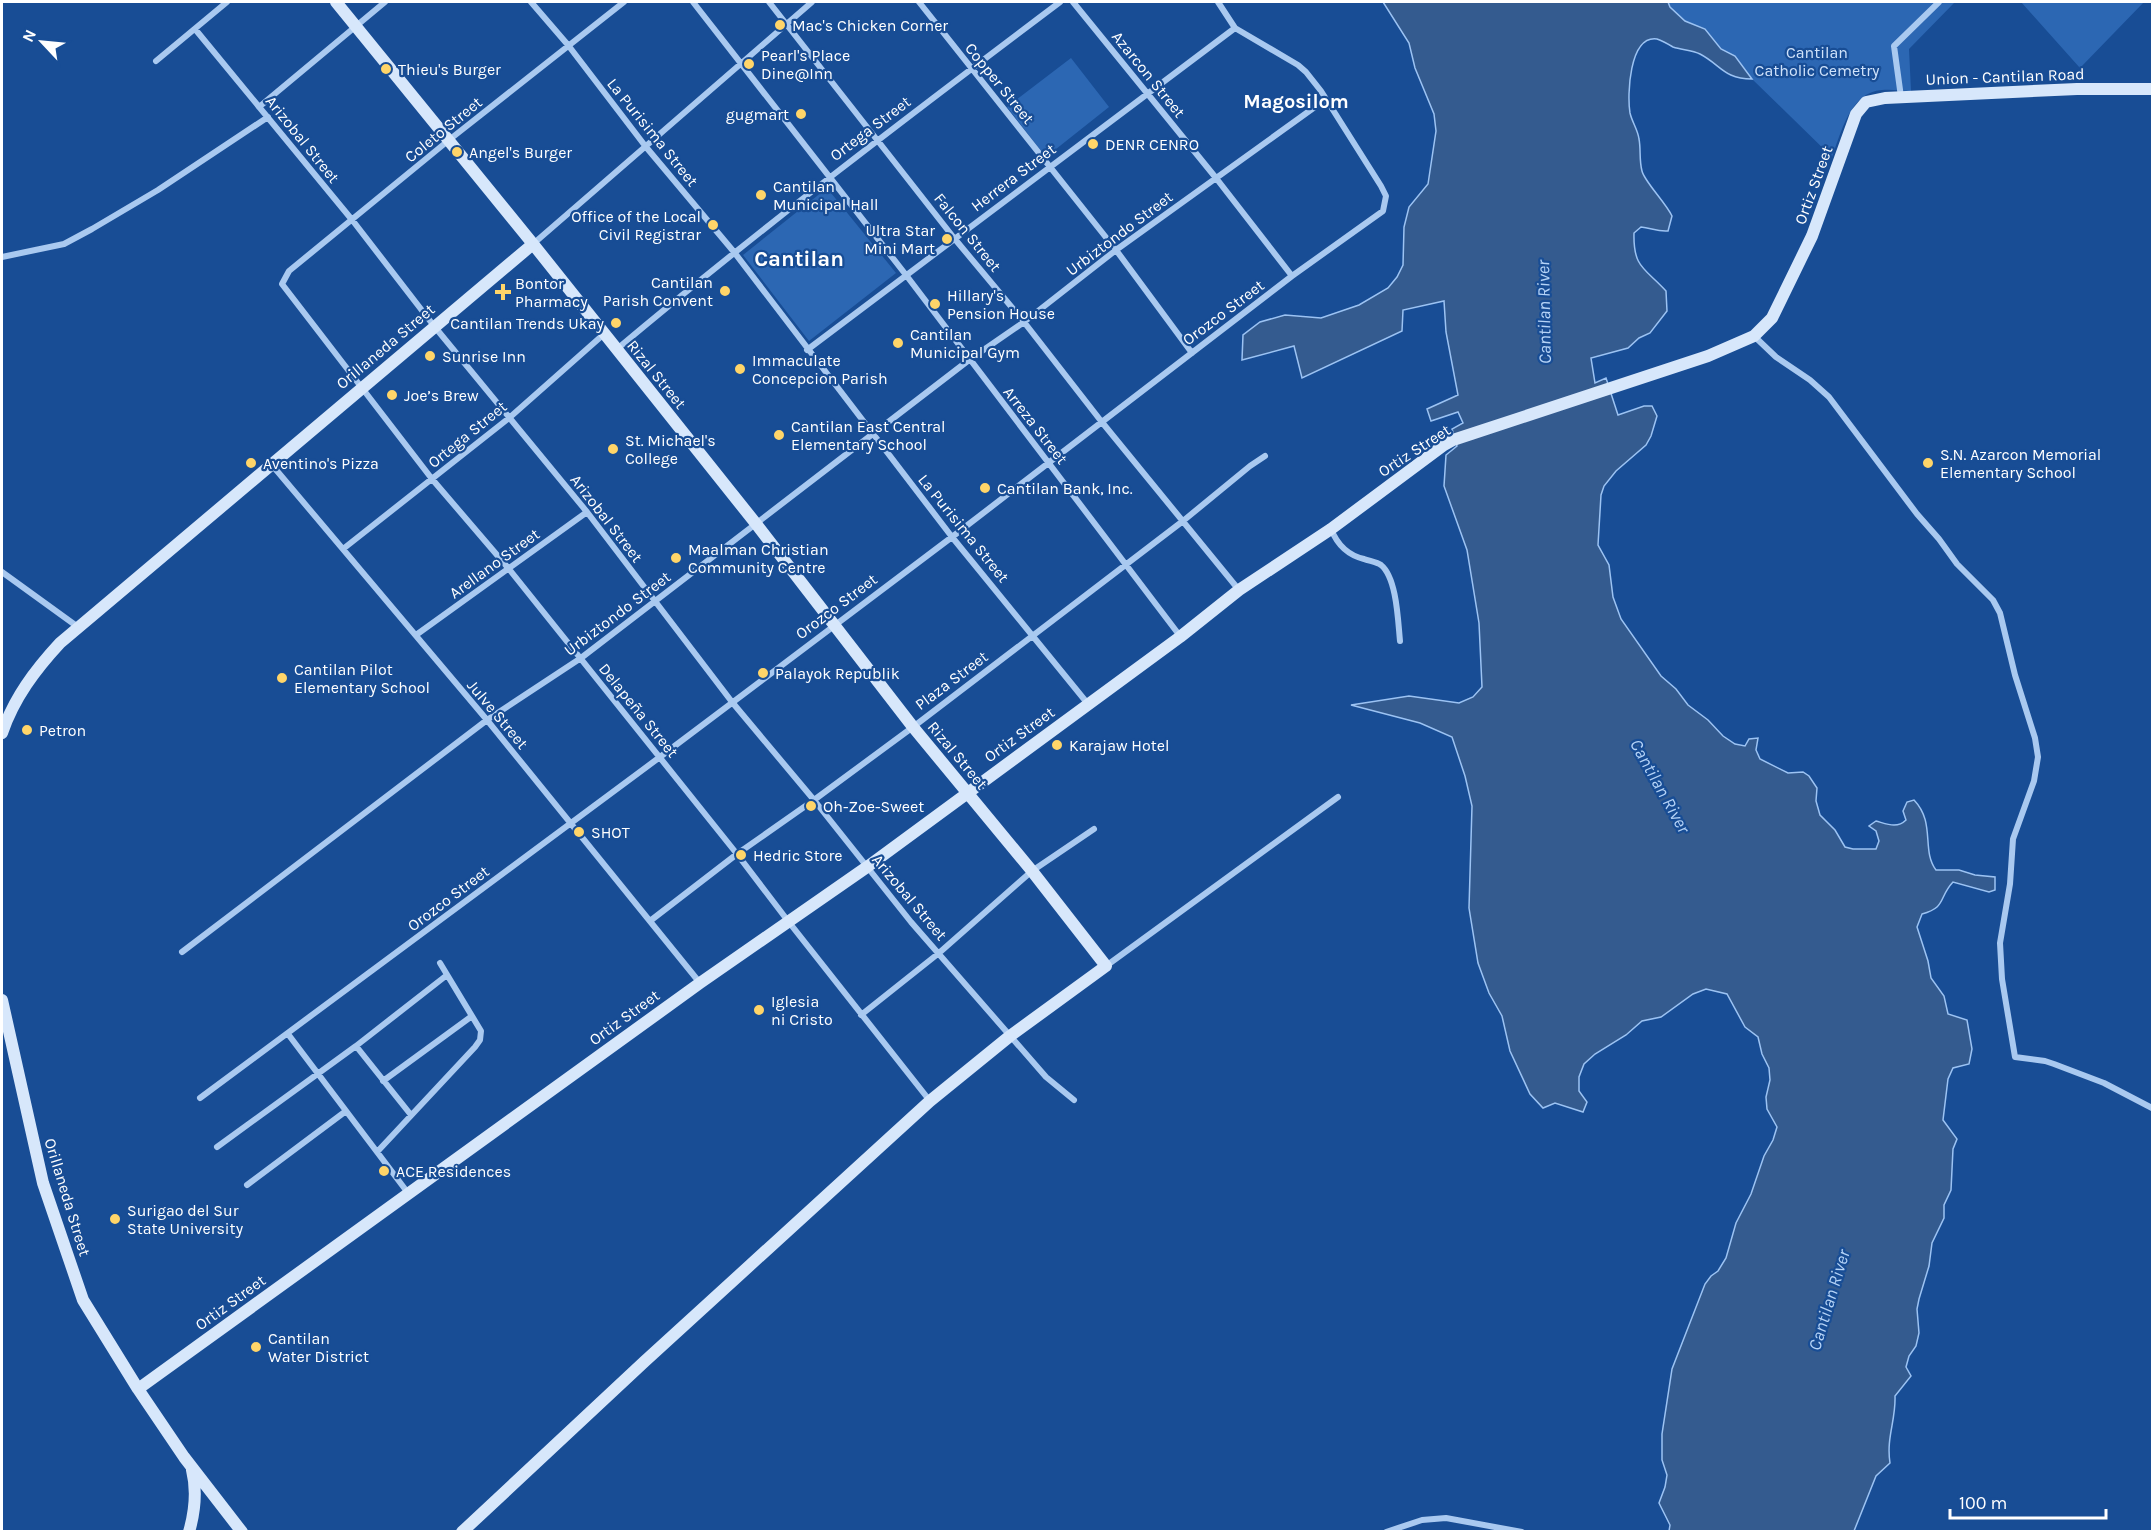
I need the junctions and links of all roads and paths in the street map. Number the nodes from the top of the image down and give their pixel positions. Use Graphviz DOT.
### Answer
graph roads {
  1 [pos="227,2"];
  2 [pos="336,2"];
  3 [pos="385,2"];
  4 [pos="531,2"];
  5 [pos="624,2"];
  6 [pos="693,2"];
  7 [pos="769,2"];
  8 [pos="812,2"];
  9 [pos="919,2"];
  10 [pos="1060,2"];
  11 [pos="1073,2"];
  12 [pos="1218,2"];
  13 [pos="1939,2"];
  14 [pos="786,24"];
  15 [pos="356,26"];
  16 [pos="1235,28"];
  17 [pos="195,29"];
  18 [pos="568,45"];
  19 [pos="156,61"];
  20 [pos="741,62"];
  21 [pos="971,69"];
  22 [pos="2152,89"];
  23 [pos="1147,94"];
  24 [pos="1901,97"];
  25 [pos="1326,99"];
  26 [pos="259,107"];
  27 [pos="1861,107"];
  28 [pos="268,117"];
  29 [pos="449,140"];
  30 [pos="876,140"];
  31 [pos="646,147"];
  32 [pos="1051,167"];
  33 [pos="829,177"];
  34 [pos="1216,178"];
  35 [pos="352,221"];
  36 [pos="954,238"];
  37 [pos="533,244"];
  38 [pos="1116,250"];
  39 [pos="734,252"];
  40 [pos="2,257"];
  41 [pos="906,275"];
  42 [pos="1292,276"];
  43 [pos="282,281"];
  44 [pos="1024,322"];
  45 [pos="434,327"];
  46 [pos="604,334"];
  47 [pos="1754,336"];
  48 [pos="617,350"];
  49 [pos="807,350"];
  50 [pos="1192,353"];
  51 [pos="969,360"];
  52 [pos="362,388"];
  53 [pos="509,418"];
  54 [pos="1101,421"];
  55 [pos="873,434"];
  56 [pos="1265,456"];
  57 [pos="1048,463"];
  58 [pos="272,465"];
  59 [pos="432,479"];
  60 [pos="587,512"];
  61 [pos="1183,521"];
  62 [pos="757,525"];
  63 [pos="1331,529"];
  64 [pos="952,537"];
  65 [pos="343,549"];
  66 [pos="1127,564"];
  67 [pos="508,569"];
  68 [pos="2,572"];
  69 [pos="1239,590"];
  70 [pos="654,601"];
  71 [pos="833,625"];
  72 [pos="78,628"];
  73 [pos="416,635"];
  74 [pos="1033,635"];
  75 [pos="1180,637"];
  76 [pos="1400,641"];
  77 [pos="581,658"];
  78 [pos="732,702"];
  79 [pos="1088,704"];
  80 [pos="488,720"];
  81 [pos="913,727"];
  82 [pos="2,733"];
  83 [pos="660,757"];
  84 [pos="966,792"];
  85 [pos="1338,797"];
  86 [pos="814,800"];
  87 [pos="570,824"];
  88 [pos="1094,829"];
  89 [pos="737,854"];
  90 [pos="867,867"];
  91 [pos="1032,871"];
  92 [pos="650,921"];
  93 [pos="788,921"];
  94 [pos="183,952"];
  95 [pos="939,953"];
  96 [pos="440,963"];
  97 [pos="1106,966"];
  98 [pos="447,975"];
  99 [pos="700,983"];
  100 [pos="2,1000"];
  101 [pos="861,1015"];
  102 [pos="472,1016"];
  103 [pos="288,1034"];
  104 [pos="1010,1036"];
  105 [pos="356,1046"];
  106 [pos="318,1075"];
  107 [pos="383,1081"];
  108 [pos="200,1098"];
  109 [pos="1074,1100"];
  110 [pos="930,1101"];
  111 [pos="2152,1108"];
  112 [pos="346,1111"];
  113 [pos="411,1115"];
  114 [pos="217,1147"];
  115 [pos="377,1152"];
  116 [pos="247,1185"];
  117 [pos="408,1193"];
  118 [pos="138,1389"];
  119 [pos="191,1466"];
  120 [pos="189,1532"];
  121 [pos="242,1532"];
  122 [pos="462,1532"];
  123 [pos="1386,1532"];
  124 [pos="1522,1532"];
  1 -- 17 [label="street"];
  2 -- 15 [label="street, Rizal Street"];
  3 -- 15 [label="street"];
  4 -- 18 [label="street, La Purisima Street"];
  5 -- 18 [label="street, Coleto Street"];
  6 -- 20 [label="street, Arreza Street"];
  7 -- 14 [label="street, Falcon Street"];
  8 -- 14 [label="street, Orillaneda Street"];
  9 -- 21 [label="street, Copper Street"];
  10 -- 21 [label="street, Ortega Street"];
  11 -- 23 [label="street, Azarcon Street"];
  12 -- 16 [label="street"];
  13 -- 24 [label="street"];
  14 -- 20 [label="street, Orillaneda Street"];
  14 -- 30 [label="street, Falcon Street"];
  15 -- 26 [label="street"];
  15 -- 29 [label="street, Rizal Street"];
  16 -- 23 [label="street, Herrera Street"];
  16 -- 25 [label="street"];
  17 -- 19 [label="street"];
  17 -- 26 [label="street, Arizobal Street"];
  18 -- 29 [label="street, Coleto Street"];
  18 -- 31 [label="street, La Purisima Street"];
  20 -- 31 [label="street, Orillaneda Street"];
  20 -- 33 [label="street, Arreza Street"];
  21 -- 30 [label="street, Ortega Street"];
  21 -- 32 [label="street, Copper Street"];
  22 -- 24 [label="street, Union - Cantilan Road"];
  23 -- 32 [label="street, Herrera Street"];
  23 -- 34 [label="street, Azarcon Street"];
  24 -- 27 [label="street, Union - Cantilan Road"];
  25 -- 34 [label="street, Urbiztondo Street"];
  25 -- 42 [label="street, Orozco Street"];
  26 -- 28 [label="street, Arizobal Street"];
  27 -- 47 [label="street, Ortiz Street"];
  28 -- 35 [label="street, Arizobal Street"];
  28 -- 40 [label="street"];
  29 -- 35 [label="street, Coleto Street"];
  29 -- 37 [label="street, Rizal Street"];
  30 -- 33 [label="street, Ortega Street"];
  30 -- 36 [label="street, Falcon Street"];
  31 -- 37 [label="street, Orillaneda Street"];
  31 -- 39 [label="street, La Purisima Street"];
  32 -- 36 [label="street, Herrera Street"];
  32 -- 38 [label="street, Copper Street"];
  33 -- 39 [label="street, Ortega Street"];
  33 -- 41 [label="street, Arreza Street"];
  34 -- 38 [label="street, Urbiztondo Street"];
  34 -- 42 [label="street, Azarcon Street"];
  35 -- 43 [label="street, Coleto Street"];
  35 -- 45 [label="street, Arizobal Street"];
  36 -- 41 [label="street, Herrera Street"];
  36 -- 44 [label="street, Falcon Street"];
  37 -- 45 [label="street, Orillaneda Street"];
  37 -- 46 [label="street, Rizal Street"];
  38 -- 44 [label="street, Urbiztondo Street"];
  38 -- 50 [label="street, Copper Street"];
  39 -- 48 [label="street, Ortega Street"];
  39 -- 49 [label="street, La Purisima Street"];
  41 -- 49 [label="street, Herrera Street"];
  41 -- 51 [label="street, Arreza Street"];
  42 -- 50 [label="street, Orozco Street"];
  43 -- 52 [label="street, Delapeña Street"];
  44 -- 51 [label="street, Urbiztondo Street"];
  44 -- 54 [label="street, Falcon Street"];
  45 -- 52 [label="street, Orillaneda Street"];
  45 -- 53 [label="street, Arizobal Street"];
  46 -- 48 [label="street, Rizal Street"];
  46 -- 53 [label="street, Ortega Street"];
  47 -- 63 [label="street, Ortiz Street"];
  47 -- 111 [label="street"];
  48 -- 62 [label="street, Rizal Street"];
  49 -- 55 [label="street, La Purisima Street"];
  50 -- 54 [label="street, Orozco Street"];
  51 -- 55 [label="street, Urbiztondo Street"];
  51 -- 57 [label="street, Arreza Street"];
  52 -- 58 [label="street, Orillaneda Street"];
  52 -- 59 [label="street, Delapeña Street"];
  53 -- 59 [label="street, Ortega Street"];
  53 -- 60 [label="street, Arizobal Street"];
  54 -- 57 [label="street, Orozco Street"];
  54 -- 61 [label="street, Falcon Street"];
  55 -- 62 [label="street, Urbiztondo Street"];
  55 -- 64 [label="street, La Purisima Street"];
  56 -- 61 [label="street, Plaza Street"];
  57 -- 64 [label="street, Orozco Street"];
  57 -- 66 [label="street, Arreza Street"];
  58 -- 65 [label="street, Julve Street"];
  58 -- 72 [label="street, Orillaneda Street"];
  59 -- 65 [label="street, Ortega Street"];
  59 -- 67 [label="street, Delapeña Street"];
  60 -- 67 [label="street, Arellano Street"];
  60 -- 70 [label="street, Arizobal Street"];
  61 -- 66 [label="street, Plaza Street"];
  61 -- 69 [label="street, Falcon Street"];
  62 -- 70 [label="street, Urbiztondo Street"];
  62 -- 71 [label="street, Rizal Street"];
  63 -- 69 [label="street, Ortiz Street"];
  63 -- 76 [label="street"];
  64 -- 71 [label="street, Orozco Street"];
  64 -- 74 [label="street, La Purisima Street"];
  65 -- 73 [label="street, Julve Street"];
  66 -- 74 [label="street, Plaza Street"];
  66 -- 75 [label="street, Arreza Street"];
  67 -- 73 [label="street, Arellano Street"];
  67 -- 77 [label="street, Delapeña Street"];
  68 -- 72 [label="street"];
  69 -- 75 [label="street, Ortiz Street"];
  70 -- 77 [label="street, Urbiztondo Street"];
  70 -- 78 [label="street, Arizobal Street"];
  71 -- 78 [label="street, Orozco Street"];
  71 -- 81 [label="street, Rizal Street"];
  72 -- 82 [label="street, Orillaneda Street"];
  73 -- 80 [label="street, Julve Street"];
  74 -- 79 [label="street, La Purisima Street"];
  74 -- 81 [label="street, Plaza Street"];
  75 -- 79 [label="street, Ortiz Street"];
  77 -- 80 [label="street, Urbiztondo Street"];
  77 -- 83 [label="street, Delapeña Street"];
  78 -- 83 [label="street, Orozco Street"];
  78 -- 86 [label="street, Arizobal Street"];
  79 -- 84 [label="street, Ortiz Street"];
  80 -- 87 [label="street, Julve Street"];
  80 -- 94 [label="street, Urbiztondo Street"];
  81 -- 84 [label="street, Rizal Street"];
  81 -- 86 [label="street, Plaza Street"];
  83 -- 87 [label="street, Orozco Street"];
  83 -- 89 [label="street, Delapeña Street"];
  84 -- 90 [label="street, Ortiz Street"];
  84 -- 91 [label="street, Rizal Street"];
  85 -- 97 [label="street"];
  86 -- 89 [label="street, Plaza Street"];
  86 -- 90 [label="street, Arizobal Street"];
  87 -- 92 [label="street, Julve Street"];
  87 -- 103 [label="street, Orozco Street"];
  88 -- 91 [label="street"];
  89 -- 92 [label="street, Plaza Street"];
  89 -- 93 [label="street, Delapeña Street"];
  90 -- 93 [label="street, Ortiz Street"];
  90 -- 95 [label="street, Arizobal Street"];
  91 -- 95 [label="street"];
  91 -- 97 [label="street, Rizal Street"];
  92 -- 99 [label="street, Julve Street"];
  93 -- 99 [label="street, Ortiz Street"];
  93 -- 101 [label="street, Delapeña Street"];
  95 -- 101 [label="street"];
  95 -- 104 [label="street, Arizobal Street"];
  96 -- 98 [label="street"];
  97 -- 104 [label="street"];
  98 -- 102 [label="street"];
  98 -- 105 [label="street"];
  99 -- 117 [label="street, Ortiz Street"];
  100 -- 118 [label="street, Orillaneda Street"];
  101 -- 110 [label="street, Delapeña Street"];
  102 -- 107 [label="street"];
  102 -- 113 [label="street"];
  103 -- 106 [label="street"];
  103 -- 108 [label="street, Orozco Street"];
  104 -- 109 [label="street, Arizobal Street"];
  104 -- 110 [label="street"];
  105 -- 106 [label="street"];
  105 -- 107 [label="street"];
  106 -- 112 [label="street"];
  106 -- 114 [label="street"];
  107 -- 113 [label="street"];
  110 -- 122 [label="street"];
  112 -- 115 [label="street"];
  112 -- 116 [label="street"];
  113 -- 115 [label="street"];
  115 -- 117 [label="street"];
  117 -- 118 [label="street, Ortiz Street"];
  118 -- 119 [label="street, Orillaneda Street"];
  119 -- 120 [label="street"];
  119 -- 121 [label="street, Orillaneda Street"];
  123 -- 124 [label="street"];
}
